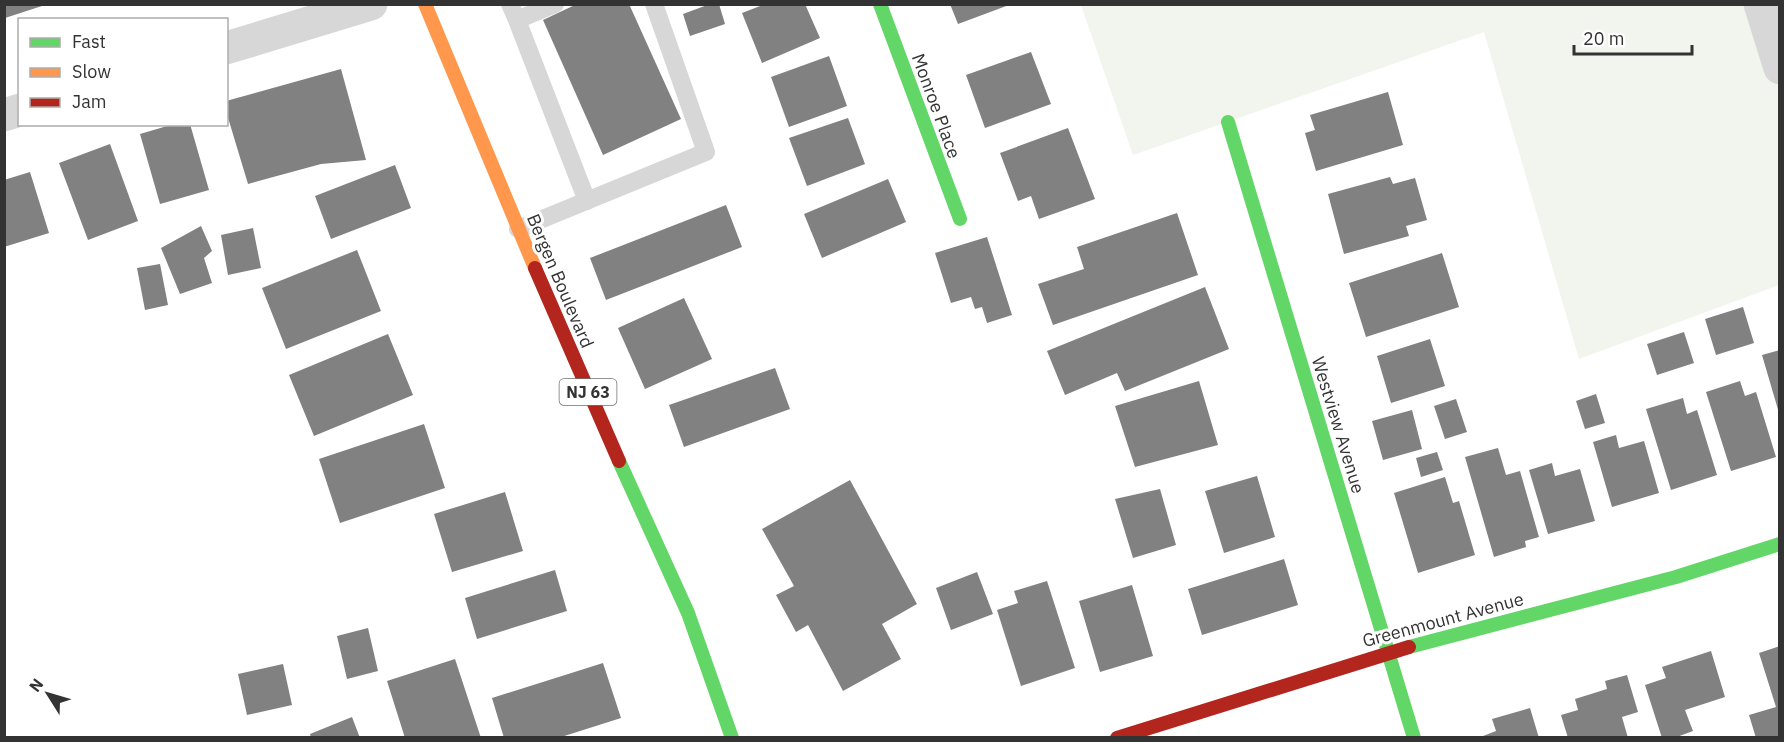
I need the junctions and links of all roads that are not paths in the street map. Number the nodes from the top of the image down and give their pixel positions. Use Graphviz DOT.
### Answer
graph roads {
  1 [pos="371,4"];
  2 [pos="425,4"];
  3 [pos="555,4"];
  4 [pos="654,4"];
  5 [pos="880,4"];
  6 [pos="1760,4"];
  7 [pos="513,12"];
  8 [pos="228,47"];
  9 [pos="1779,68"];
  10 [pos="1228,122"];
  11 [pos="587,201"];
  12 [pos="960,219"];
  13 [pos="518,229"];
  14 [pos="1779,544"];
  15 [pos="1388,652"];
  16 [pos="732,738"];
  17 [pos="1117,738"];
  18 [pos="1414,738"];
  1 -- 8 [label="street"];
  2 -- 13 [label="street, Bergen Boulevard / NJ 63"];
  3 -- 7 [label="lane"];
  4 -- 11 [label="lane"];
  5 -- 12 [label="street, Monroe Place"];
  6 -- 9 [label="street"];
  7 -- 11 [label="lane"];
  10 -- 15 [label="street, Westview Avenue"];
  11 -- 13 [label="lane"];
  13 -- 16 [label="street, Bergen Boulevard / NJ 63"];
  14 -- 15 [label="street, Greenmount Avenue"];
  15 -- 17 [label="street, Greenmount Avenue"];
  15 -- 18 [label="street, Westview Avenue"];
}
